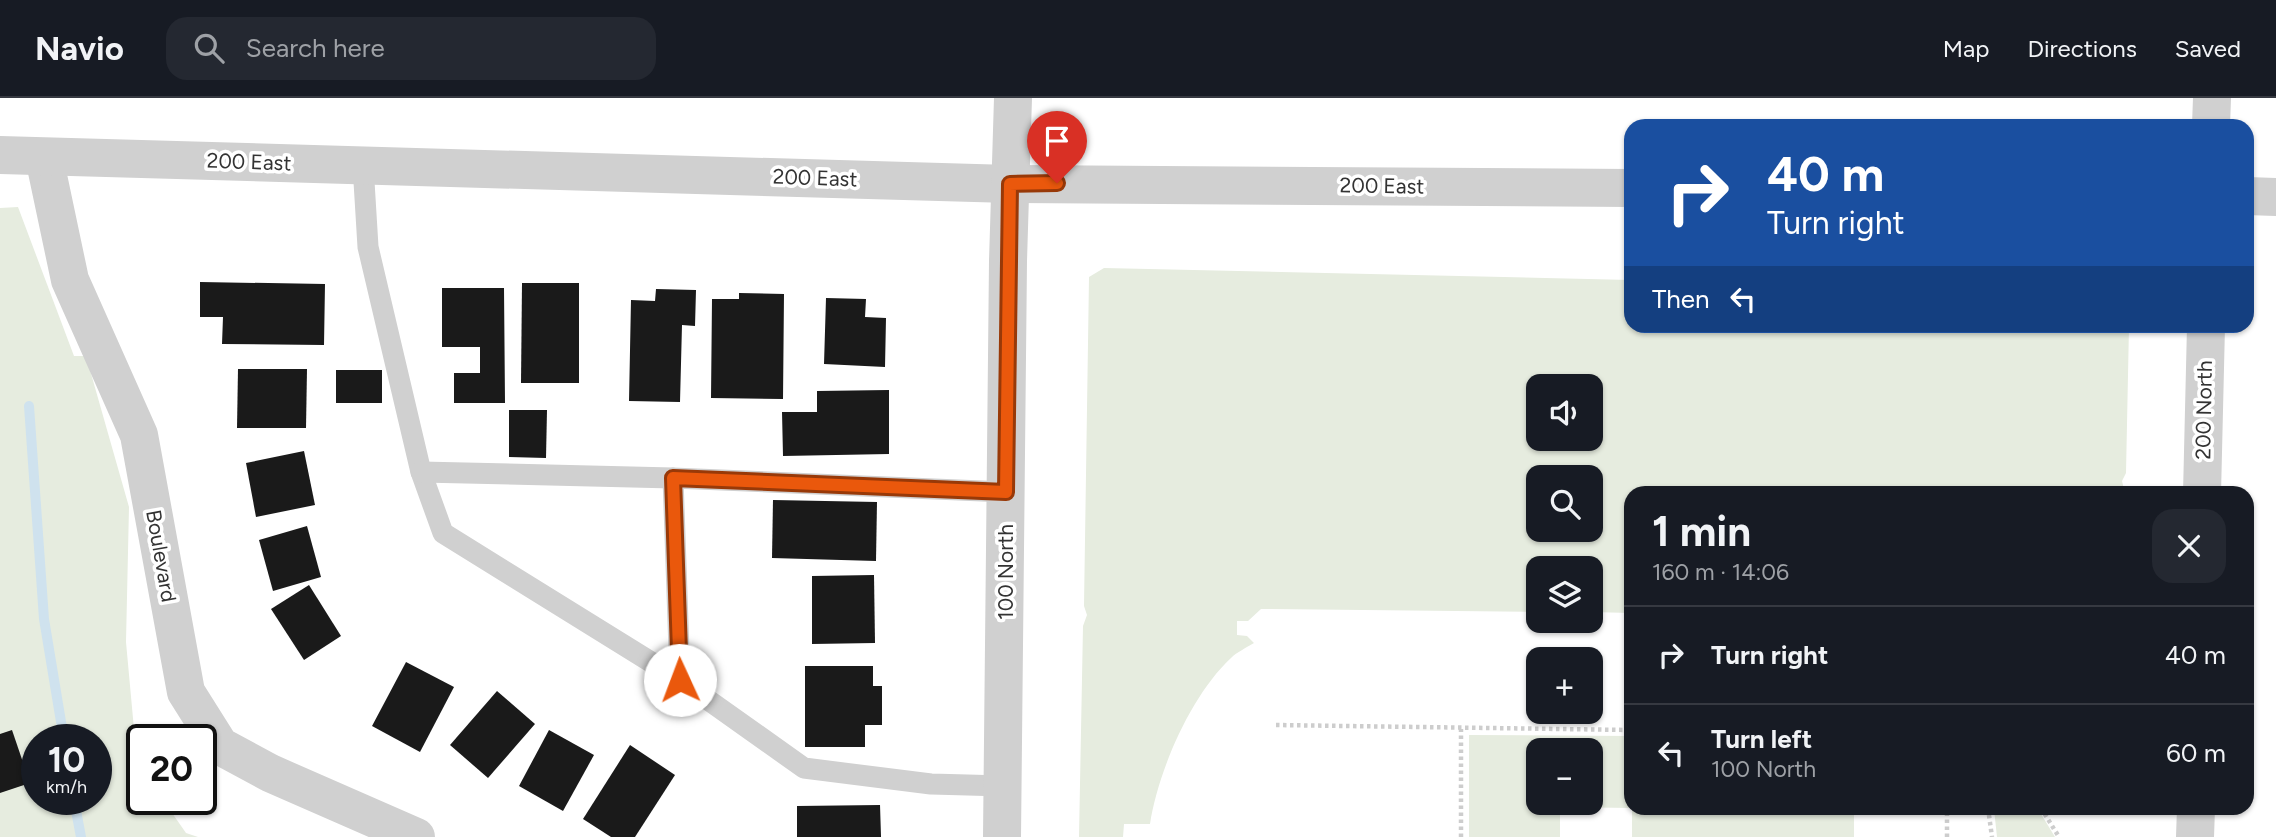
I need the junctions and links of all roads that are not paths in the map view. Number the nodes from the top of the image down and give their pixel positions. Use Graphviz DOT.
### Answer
graph roads {
  1 [pos="1013,98"];
  2 [pos="2212,98"];
  3 [pos="2211,119"];
  4 [pos="0,155"];
  5 [pos="44,156"];
  6 [pos="363,165"];
  7 [pos="1010,184"];
  8 [pos="1624,188"];
  9 [pos="2254,196"];
  10 [pos="2276,197"];
  11 [pos="2206,333"];
  12 [pos="421,472"];
  13 [pos="673,478"];
  14 [pos="2202,486"];
  15 [pos="1006,492"];
  16 [pos="680,680"];
  17 [pos="1004,786"];
  18 [pos="2196,815"];
  19 [pos="416,837"];
  20 [pos="1002,837"];
  21 [pos="2195,837"];
  1 -- 7 [label="street, 100 North"];
  2 -- 3 [label="street"];
  4 -- 5 [label="street, 200 East"];
  5 -- 6 [label="street, 200 East"];
  5 -- 19 [label="street, Boulevard"];
  6 -- 7 [label="street, 200 East"];
  6 -- 12 [label="lane"];
  7 -- 8 [label="street, 200 East"];
  7 -- 15 [label="street, 100 North"];
  9 -- 10 [label="street"];
  11 -- 14 [label="street, 200 North"];
  12 -- 13 [label="lane"];
  12 -- 16 [label="lane"];
  13 -- 15 [label="lane"];
  13 -- 16 [label="lane"];
  15 -- 17 [label="street, 100 North"];
  16 -- 17 [label="lane"];
  17 -- 20 [label="street, 100 North"];
  18 -- 21 [label="street"];
}
